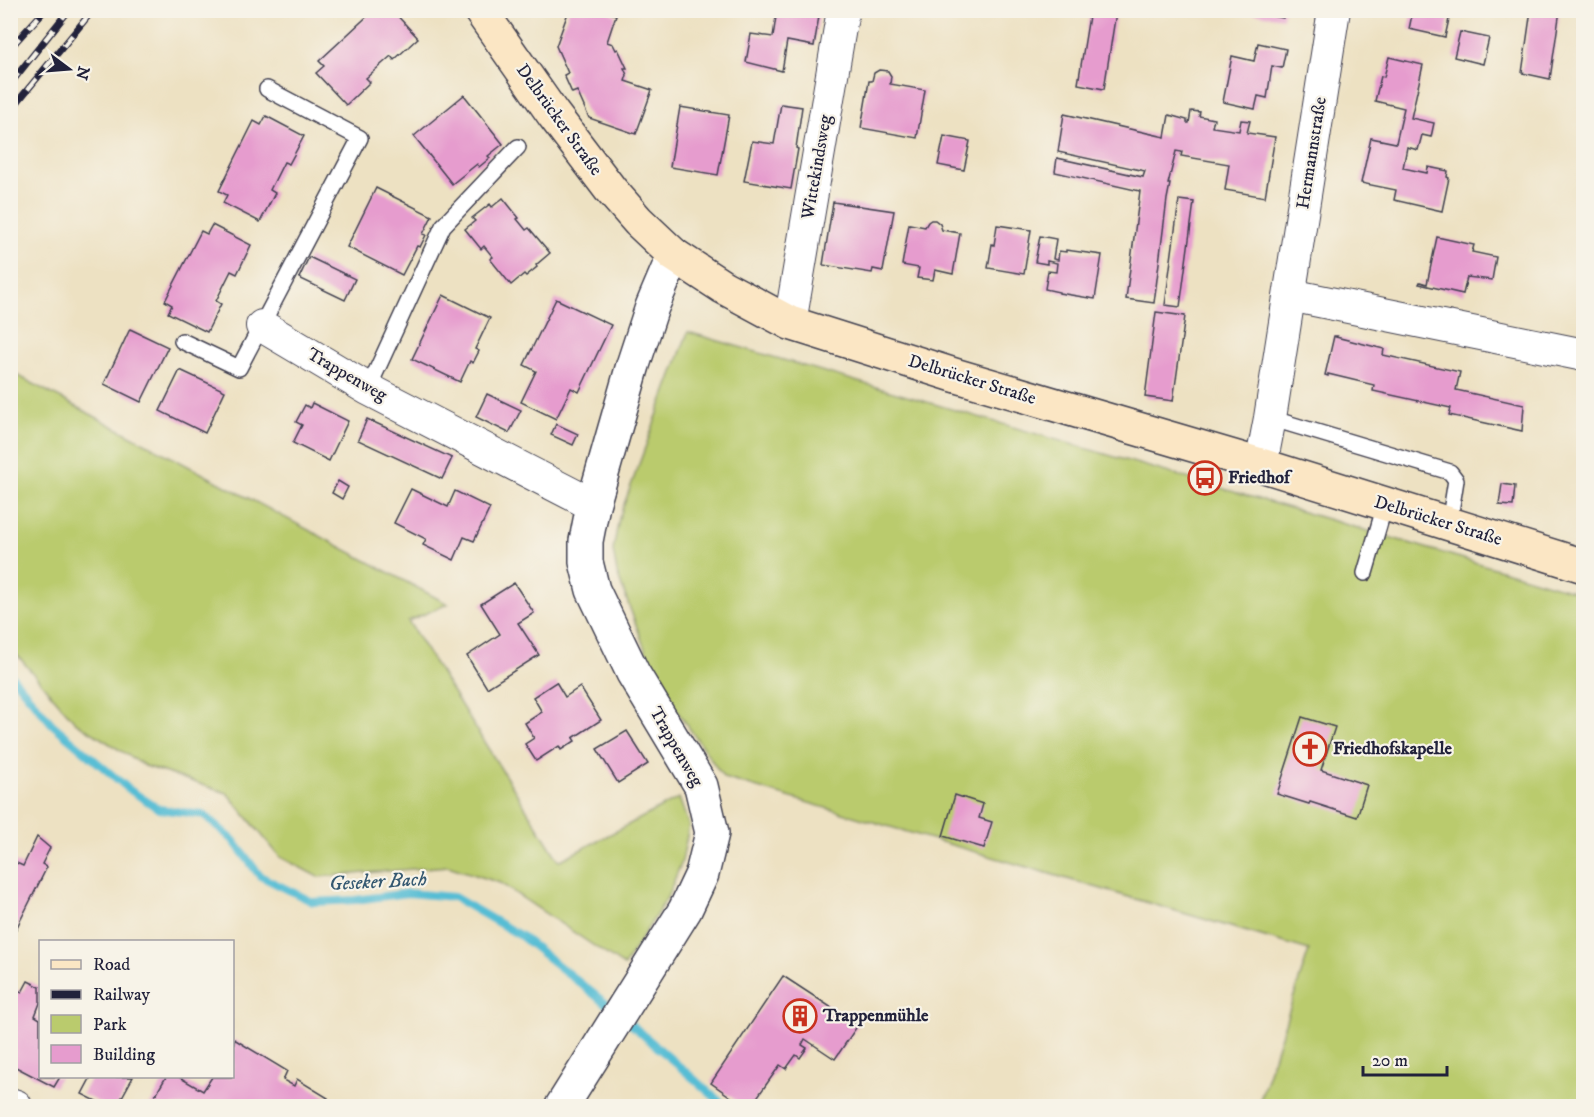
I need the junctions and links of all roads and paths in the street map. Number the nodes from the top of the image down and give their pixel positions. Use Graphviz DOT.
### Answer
graph roads {
  1 [pos="480,10"];
  2 [pos="843,10"];
  3 [pos="1334,10"];
  4 [pos="267,89"];
  5 [pos="518,147"];
  6 [pos="674,255"];
  7 [pos="1290,295"];
  8 [pos="790,323"];
  9 [pos="262,326"];
  10 [pos="182,341"];
  11 [pos="1578,354"];
  12 [pos="368,389"];
  13 [pos="1270,418"];
  14 [pos="1261,465"];
  15 [pos="593,505"];
  16 [pos="1385,505"];
  17 [pos="1449,524"];
  18 [pos="1584,566"];
  19 [pos="1365,573"];
  20 [pos="10,1104"];
  21 [pos="16,1107"];
  22 [pos="562,1107"];
  1 -- 6 [label="main road, Delbrücker Straße"];
  2 -- 8 [label="street, Wittekindsweg"];
  3 -- 7 [label="street, Hermannstraße"];
  4 -- 9 [label="lane"];
  5 -- 12 [label="lane"];
  6 -- 8 [label="main road, Delbrücker Straße"];
  6 -- 15 [label="street, Trappenweg"];
  7 -- 11 [label="street"];
  7 -- 13 [label="street, Hermannstraße"];
  8 -- 14 [label="main road, Delbrücker Straße"];
  9 -- 10 [label="lane"];
  9 -- 12 [label="street, Trappenweg"];
  12 -- 15 [label="street, Trappenweg"];
  13 -- 14 [label="street, Hermannstraße"];
  13 -- 17 [label="lane"];
  14 -- 16 [label="main road, Delbrücker Straße"];
  15 -- 22 [label="street, Trappenweg"];
  16 -- 17 [label="main road, Delbrücker Straße"];
  16 -- 19 [label="lane"];
  17 -- 18 [label="main road, Delbrücker Straße"];
  20 -- 21 [label="street"];
}
